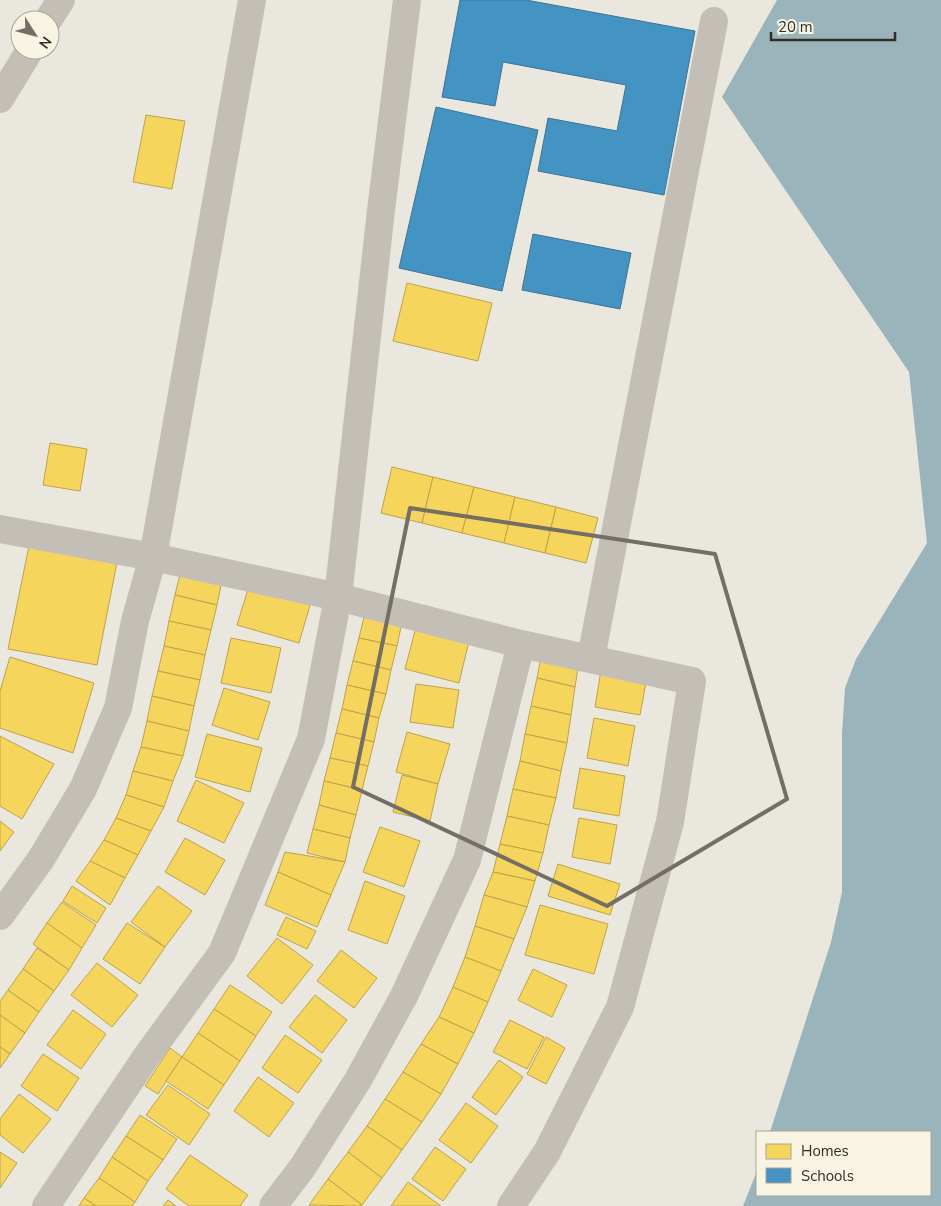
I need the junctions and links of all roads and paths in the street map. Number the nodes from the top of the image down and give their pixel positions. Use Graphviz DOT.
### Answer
graph roads {
  1 [pos="252,0"];
  2 [pos="407,0"];
  3 [pos="714,21"];
  4 [pos="24,60"];
  5 [pos="0,99"];
  6 [pos="0,530"];
  7 [pos="153,557"];
  8 [pos="338,597"];
  9 [pos="521,644"];
  10 [pos="591,658"];
  11 [pos="0,916"];
  12 [pos="46,1206"];
  13 [pos="273,1206"];
  14 [pos="510,1206"];
  1 -- 7 [label="street"];
  2 -- 8 [label="street"];
  3 -- 10 [label="street"];
  4 -- 5 [label="street"];
  6 -- 7 [label="street"];
  7 -- 8 [label="street"];
  7 -- 11 [label="street"];
  8 -- 9 [label="street"];
  8 -- 12 [label="street"];
  9 -- 10 [label="street"];
  9 -- 13 [label="street"];
  10 -- 14 [label="street"];
}
